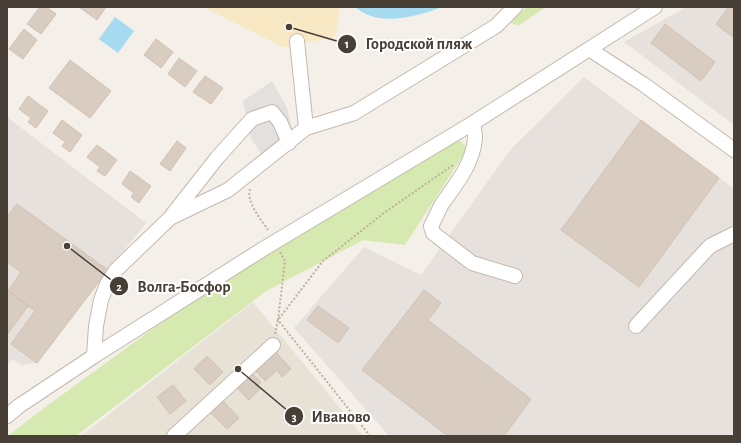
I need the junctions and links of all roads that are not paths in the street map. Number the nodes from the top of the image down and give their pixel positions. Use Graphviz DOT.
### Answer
graph roads {
  1 [pos="515,7"];
  2 [pos="655,7"];
  3 [pos="297,41"];
  4 [pos="588,49"];
  5 [pos="473,123"];
  6 [pos="306,128"];
  7 [pos="289,143"];
  8 [pos="734,150"];
  9 [pos="170,218"];
  10 [pos="734,234"];
  11 [pos="515,276"];
  12 [pos="636,326"];
  13 [pos="273,345"];
  14 [pos="94,356"];
  15 [pos="7,416"];
  16 [pos="174,436"];
  1 -- 6 [label="street"];
  2 -- 4 [label="street"];
  3 -- 6 [label="street"];
  4 -- 5 [label="street"];
  4 -- 8 [label="street"];
  5 -- 11 [label="street"];
  5 -- 14 [label="street"];
  6 -- 7 [label="street"];
  7 -- 9 [label="street"];
  7 -- 9 [label="street"];
  9 -- 14 [label="street"];
  10 -- 12 [label="street"];
  13 -- 16 [label="street"];
  14 -- 15 [label="street"];
}
